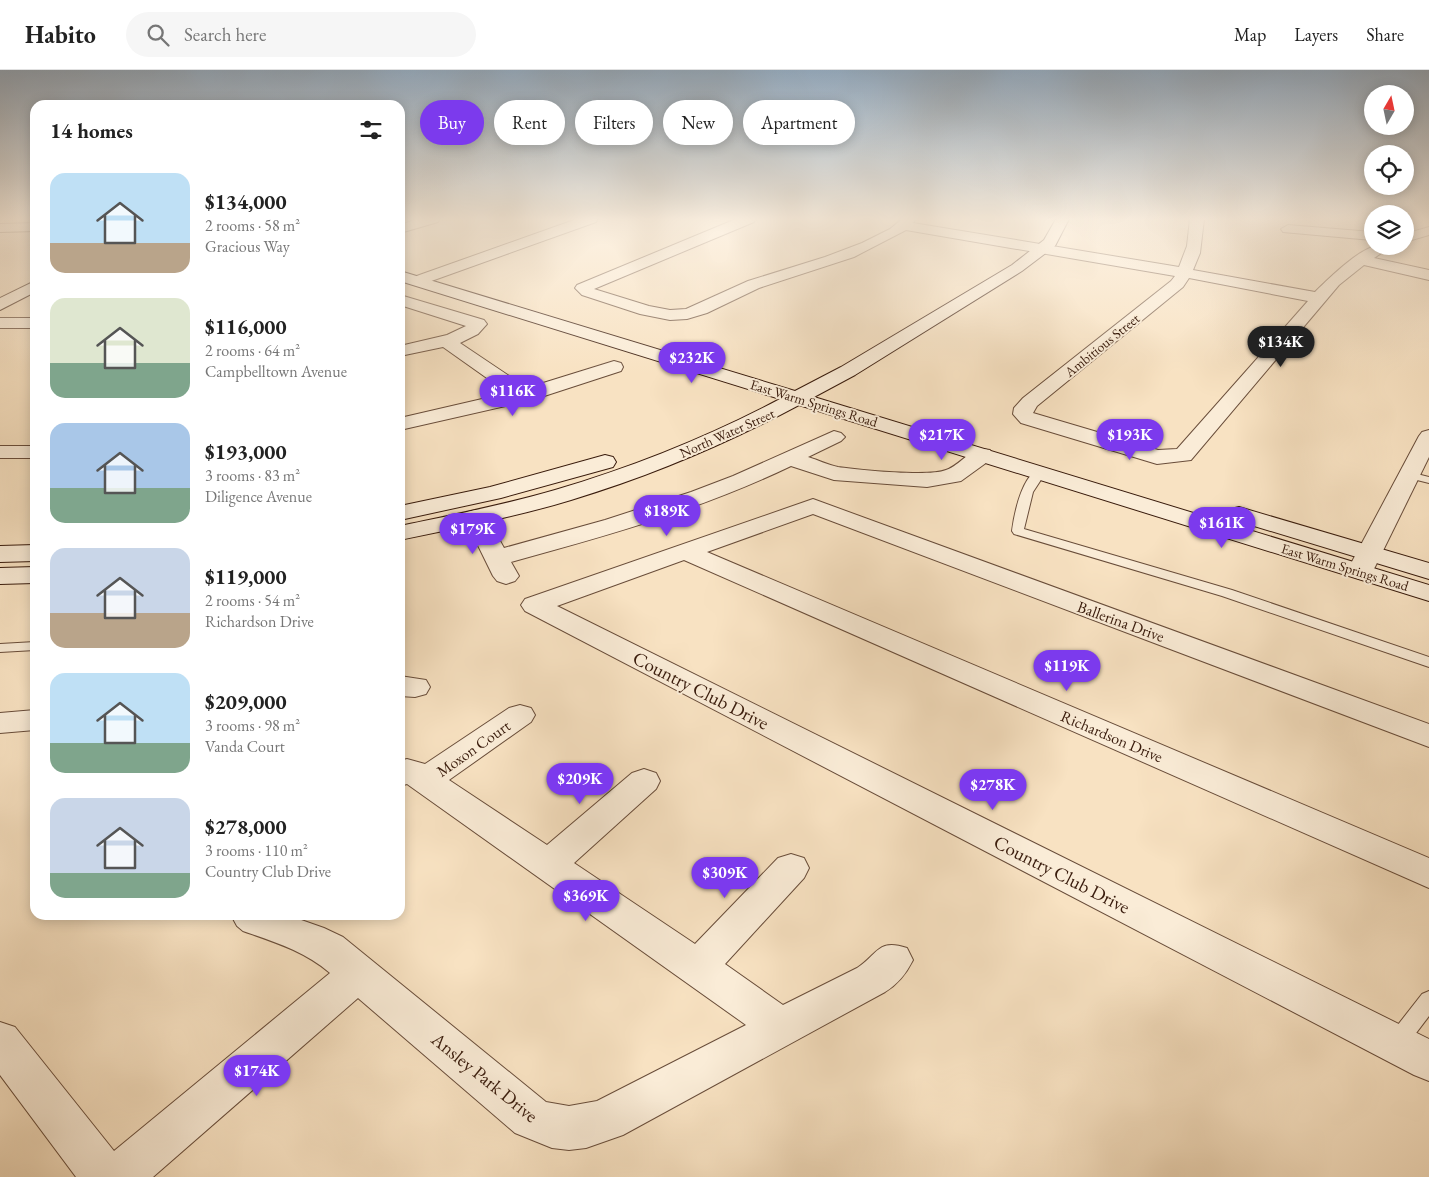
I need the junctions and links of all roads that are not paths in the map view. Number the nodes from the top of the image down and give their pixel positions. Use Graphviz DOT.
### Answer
graph roads {
  1 [pos="426,271"];
  2 [pos="447,271"];
  3 [pos="625,271"];
  4 [pos="801,271"];
  5 [pos="985,271"];
  6 [pos="1014,271"];
  7 [pos="1171,271"];
  8 [pos="1347,271"];
  9 [pos="1409,271"];
  10 [pos="1185,273"];
  11 [pos="437,274"];
  12 [pos="1429,275"];
  13 [pos="408,279"];
  14 [pos="30,289"];
  15 [pos="1320,298"];
  16 [pos="405,302"];
  17 [pos="0,305"];
  18 [pos="0,323"];
  19 [pos="30,323"];
  20 [pos="446,341"];
  21 [pos="405,350"];
  22 [pos="724,359"];
  23 [pos="614,368"];
  24 [pos="799,390"];
  25 [pos="525,396"];
  26 [pos="405,423"];
  27 [pos="1429,436"];
  28 [pos="834,437"];
  29 [pos="0,452"];
  30 [pos="30,452"];
  31 [pos="982,455"];
  32 [pos="788,458"];
  33 [pos="1040,472"];
  34 [pos="1419,477"];
  35 [pos="405,512"];
  36 [pos="476,517"];
  37 [pos="405,533"];
  38 [pos="686,552"];
  39 [pos="30,553"];
  40 [pos="0,554"];
  41 [pos="1365,562"];
  42 [pos="1429,571"];
  43 [pos="30,575"];
  44 [pos="0,576"];
  45 [pos="1429,593"];
  46 [pos="30,646"];
  47 [pos="0,648"];
  48 [pos="1429,662"];
  49 [pos="520,715"];
  50 [pos="30,720"];
  51 [pos="0,723"];
  52 [pos="1429,736"];
  53 [pos="413,777"];
  54 [pos="644,781"];
  55 [pos="549,865"];
  56 [pos="791,868"];
  57 [pos="1429,874"];
  58 [pos="259,920"];
  59 [pos="893,960"];
  60 [pos="698,967"];
  61 [pos="359,973"];
  62 [pos="1429,1000"];
  63 [pos="780,1028"];
  64 [pos="0,1041"];
  65 [pos="1395,1044"];
  66 [pos="1429,1061"];
  67 [pos="105,1177"];
  68 [pos="118,1177"];
  1 -- 11 [label="street"];
  2 -- 11 [label="street"];
  3 -- 4 [label="street"];
  5 -- 24 [label="street, North Water Street"];
  6 -- 24 [label="street, North Water Street"];
  7 -- 10 [label="street"];
  8 -- 15 [label="street"];
  9 -- 12 [label="street"];
  10 -- 15 [label="street"];
  10 -- 15 [label="street, Ambitious Street"];
  11 -- 13 [label="street"];
  11 -- 22 [label="street"];
  13 -- 24 [label="street, East Warm Springs Road"];
  14 -- 17 [label="street"];
  16 -- 20 [label="street"];
  18 -- 19 [label="street"];
  20 -- 21 [label="street"];
  20 -- 25 [label="street"];
  23 -- 25 [label="street"];
  24 -- 31 [label="street, East Warm Springs Road"];
  24 -- 35 [label="street, North Water Street"];
  24 -- 36 [label="street, North Water Street"];
  24 -- 41 [label="street, East Warm Springs Road"];
  25 -- 26 [label="street"];
  27 -- 34 [label="street"];
  28 -- 32 [label="street"];
  29 -- 30 [label="street"];
  31 -- 32 [label="street"];
  31 -- 33 [label="street, East Warm Springs Road"];
  32 -- 36 [label="street"];
  33 -- 41 [label="street, East Warm Springs Road"];
  33 -- 48 [label="lane"];
  34 -- 41 [label="street"];
  36 -- 37 [label="street, North Water Street"];
  38 -- 52 [label="street, Ballerina Drive"];
  38 -- 57 [label="street, Richardson Drive"];
  38 -- 65 [label="street, Country Club Drive"];
  39 -- 40 [label="street"];
  41 -- 42 [label="street, East Warm Springs Road"];
  41 -- 45 [label="street, East Warm Springs Road"];
  43 -- 44 [label="street"];
  46 -- 47 [label="lane"];
  49 -- 53 [label="street, Moxon Court"];
  50 -- 51 [label="street"];
  53 -- 55 [label="street"];
  54 -- 55 [label="street"];
  55 -- 60 [label="street"];
  56 -- 60 [label="street"];
  58 -- 61 [label="street, Ansley Park Drive"];
  59 -- 63 [label="street, Ansley Park Drive"];
  60 -- 63 [label="street"];
  61 -- 63 [label="street, Ansley Park Drive"];
  61 -- 68 [label="street"];
  62 -- 65 [label="lane"];
  64 -- 67 [label="street"];
  65 -- 66 [label="street, Country Club Drive"];
}
